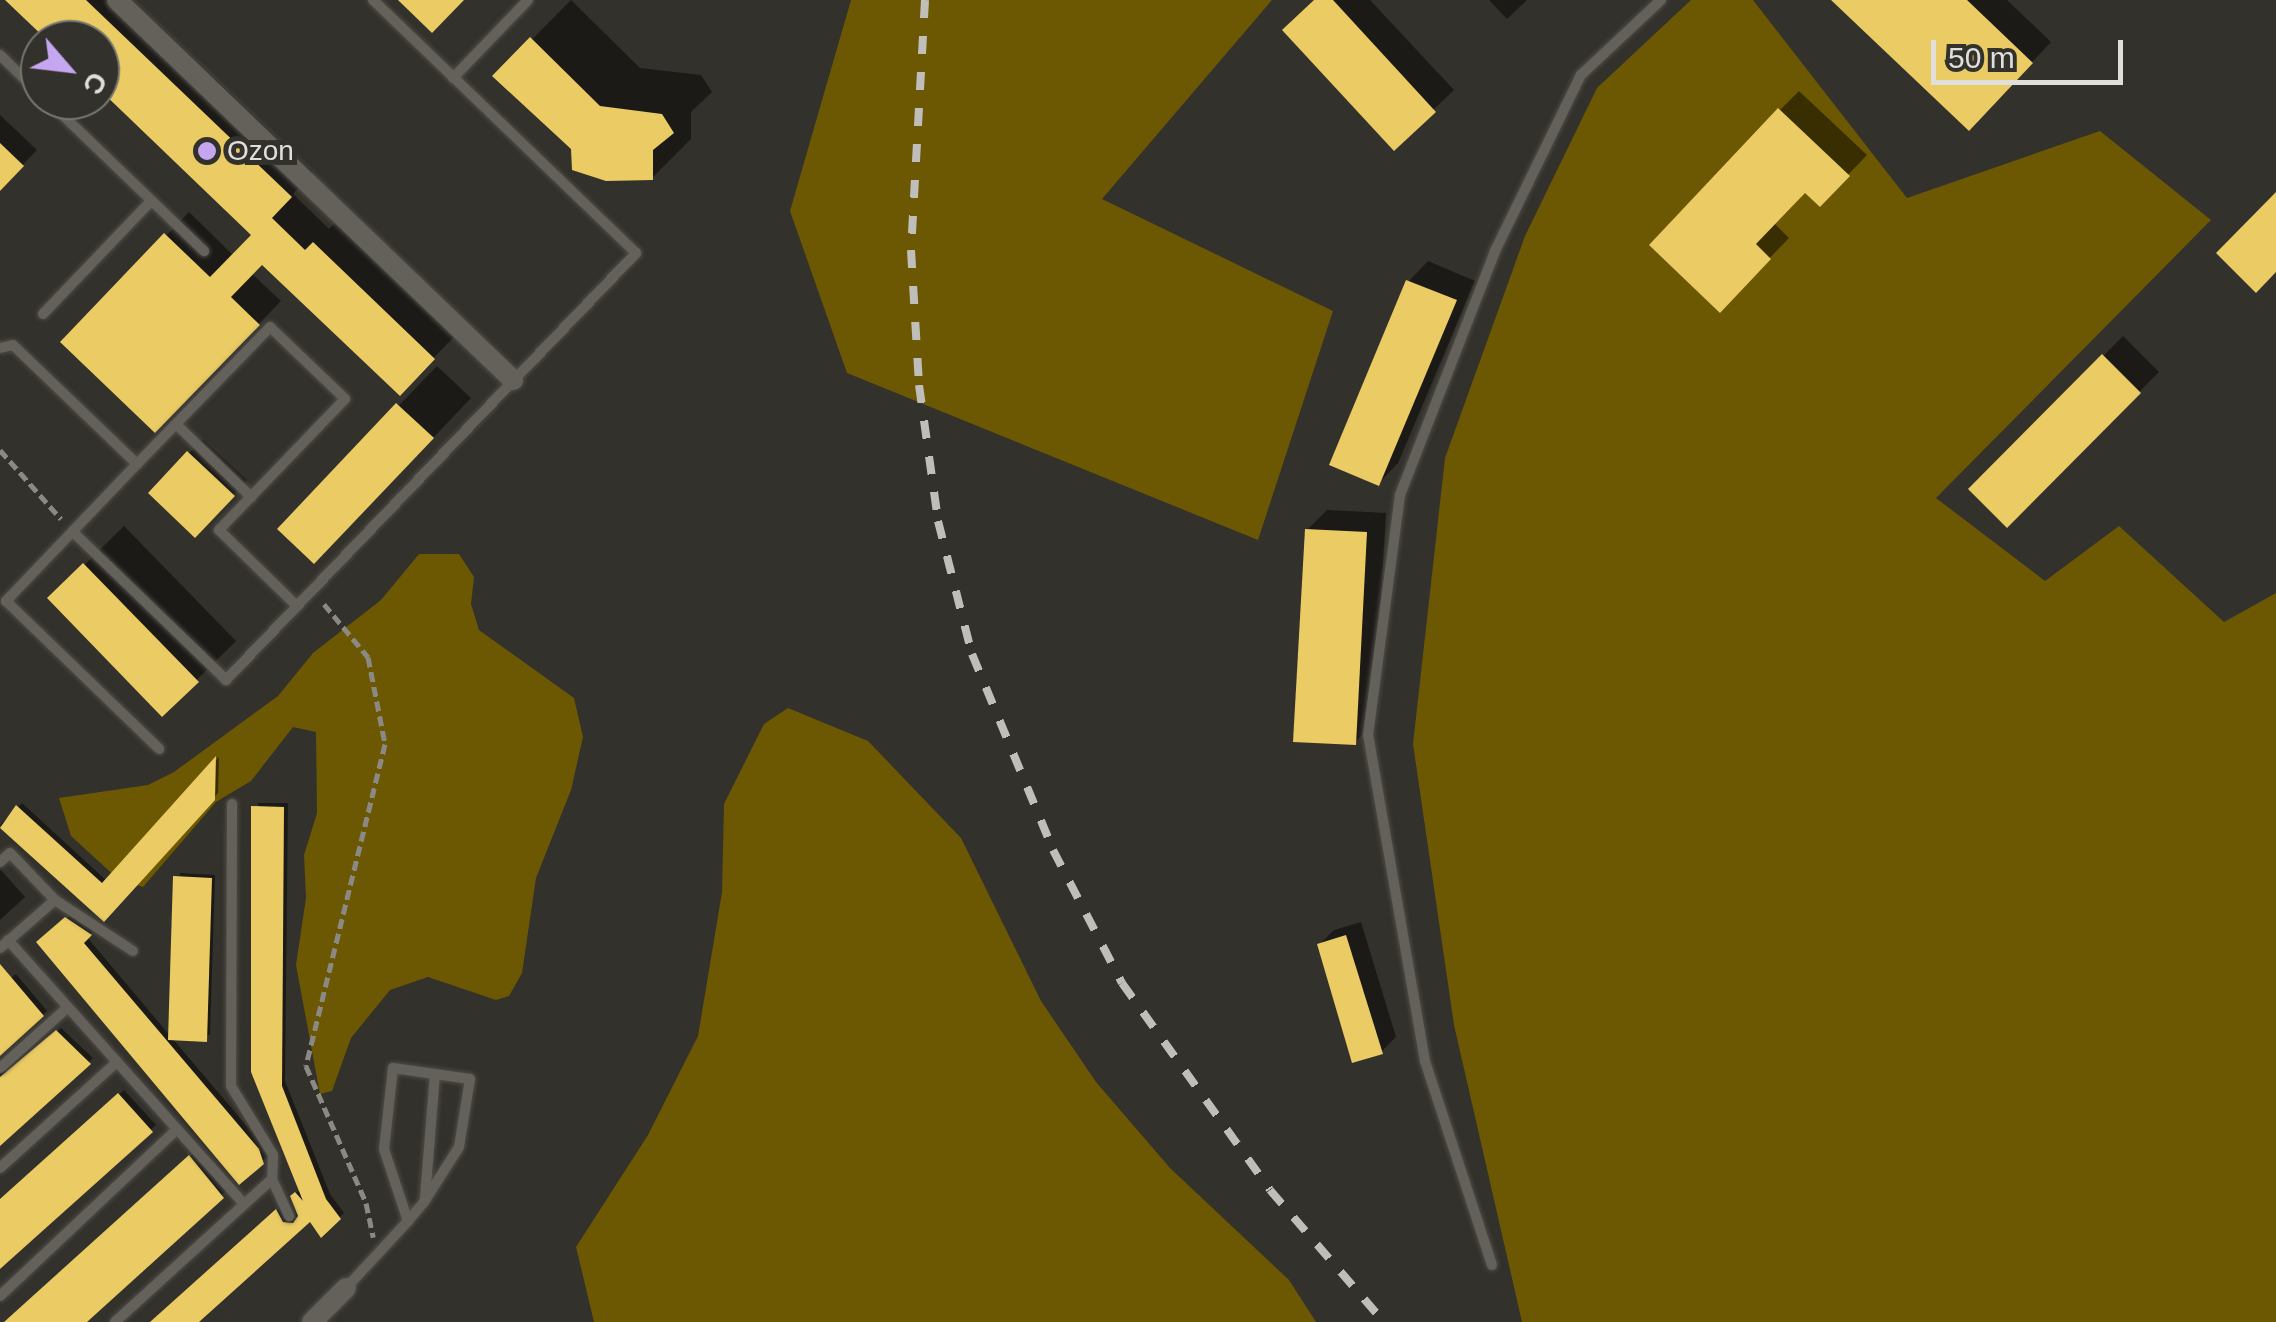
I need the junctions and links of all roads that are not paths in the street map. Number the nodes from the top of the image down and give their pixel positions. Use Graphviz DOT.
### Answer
graph roads {
  1 [pos="117,0"];
  2 [pos="372,0"];
  3 [pos="528,0"];
  4 [pos="1661,0"];
  5 [pos="0,55"];
  6 [pos="20,74"];
  7 [pos="454,78"];
  8 [pos="67,120"];
  9 [pos="152,201"];
  10 [pos="204,252"];
  11 [pos="43,314"];
  12 [pos="0,348"];
  13 [pos="513,380"];
  14 [pos="176,424"];
  15 [pos="137,464"];
  16 [pos="251,497"];
  17 [pos="72,532"];
  18 [pos="298,606"];
  19 [pos="159,749"];
  20 [pos="232,804"];
  21 [pos="0,862"];
  22 [pos="55,900"];
  23 [pos="4,944"];
  24 [pos="133,951"];
  25 [pos="68,1007"];
  26 [pos="117,1062"];
  27 [pos="0,1068"];
  28 [pos="435,1074"];
  29 [pos="177,1130"];
  30 [pos="0,1168"];
  31 [pos="272,1179"];
  32 [pos="424,1202"];
  33 [pos="244,1204"];
  34 [pos="290,1216"];
  35 [pos="408,1221"];
  36 [pos="1492,1265"];
  37 [pos="346,1288"];
  38 [pos="0,1296"];
  39 [pos="114,1322"];
  40 [pos="312,1322"];
  41 [pos="340,1322"];
  1 -- 13 [label="street"];
  2 -- 7 [label="lane"];
  3 -- 7 [label="lane"];
  4 -- 36 [label="lane"];
  5 -- 6 [label="lane"];
  7 -- 13 [label="lane"];
  8 -- 9 [label="lane"];
  9 -- 10 [label="lane"];
  9 -- 11 [label="lane"];
  12 -- 15 [label="lane"];
  13 -- 18 [label="lane"];
  14 -- 15 [label="lane"];
  14 -- 16 [label="lane"];
  14 -- 16 [label="lane"];
  15 -- 17 [label="lane"];
  16 -- 18 [label="lane"];
  17 -- 18 [label="lane"];
  17 -- 19 [label="lane"];
  20 -- 31 [label="lane"];
  21 -- 22 [label="lane"];
  22 -- 23 [label="lane"];
  22 -- 24 [label="lane"];
  23 -- 25 [label="lane"];
  25 -- 26 [label="lane"];
  25 -- 27 [label="lane"];
  26 -- 29 [label="lane"];
  26 -- 30 [label="lane"];
  28 -- 32 [label="lane"];
  28 -- 32 [label="lane"];
  28 -- 35 [label="lane"];
  29 -- 33 [label="lane"];
  29 -- 38 [label="lane"];
  31 -- 33 [label="lane"];
  31 -- 34 [label="lane"];
  32 -- 35 [label="lane"];
  33 -- 39 [label="lane"];
  35 -- 37 [label="lane"];
  37 -- 40 [label="street"];
  37 -- 41 [label="street"];
}
